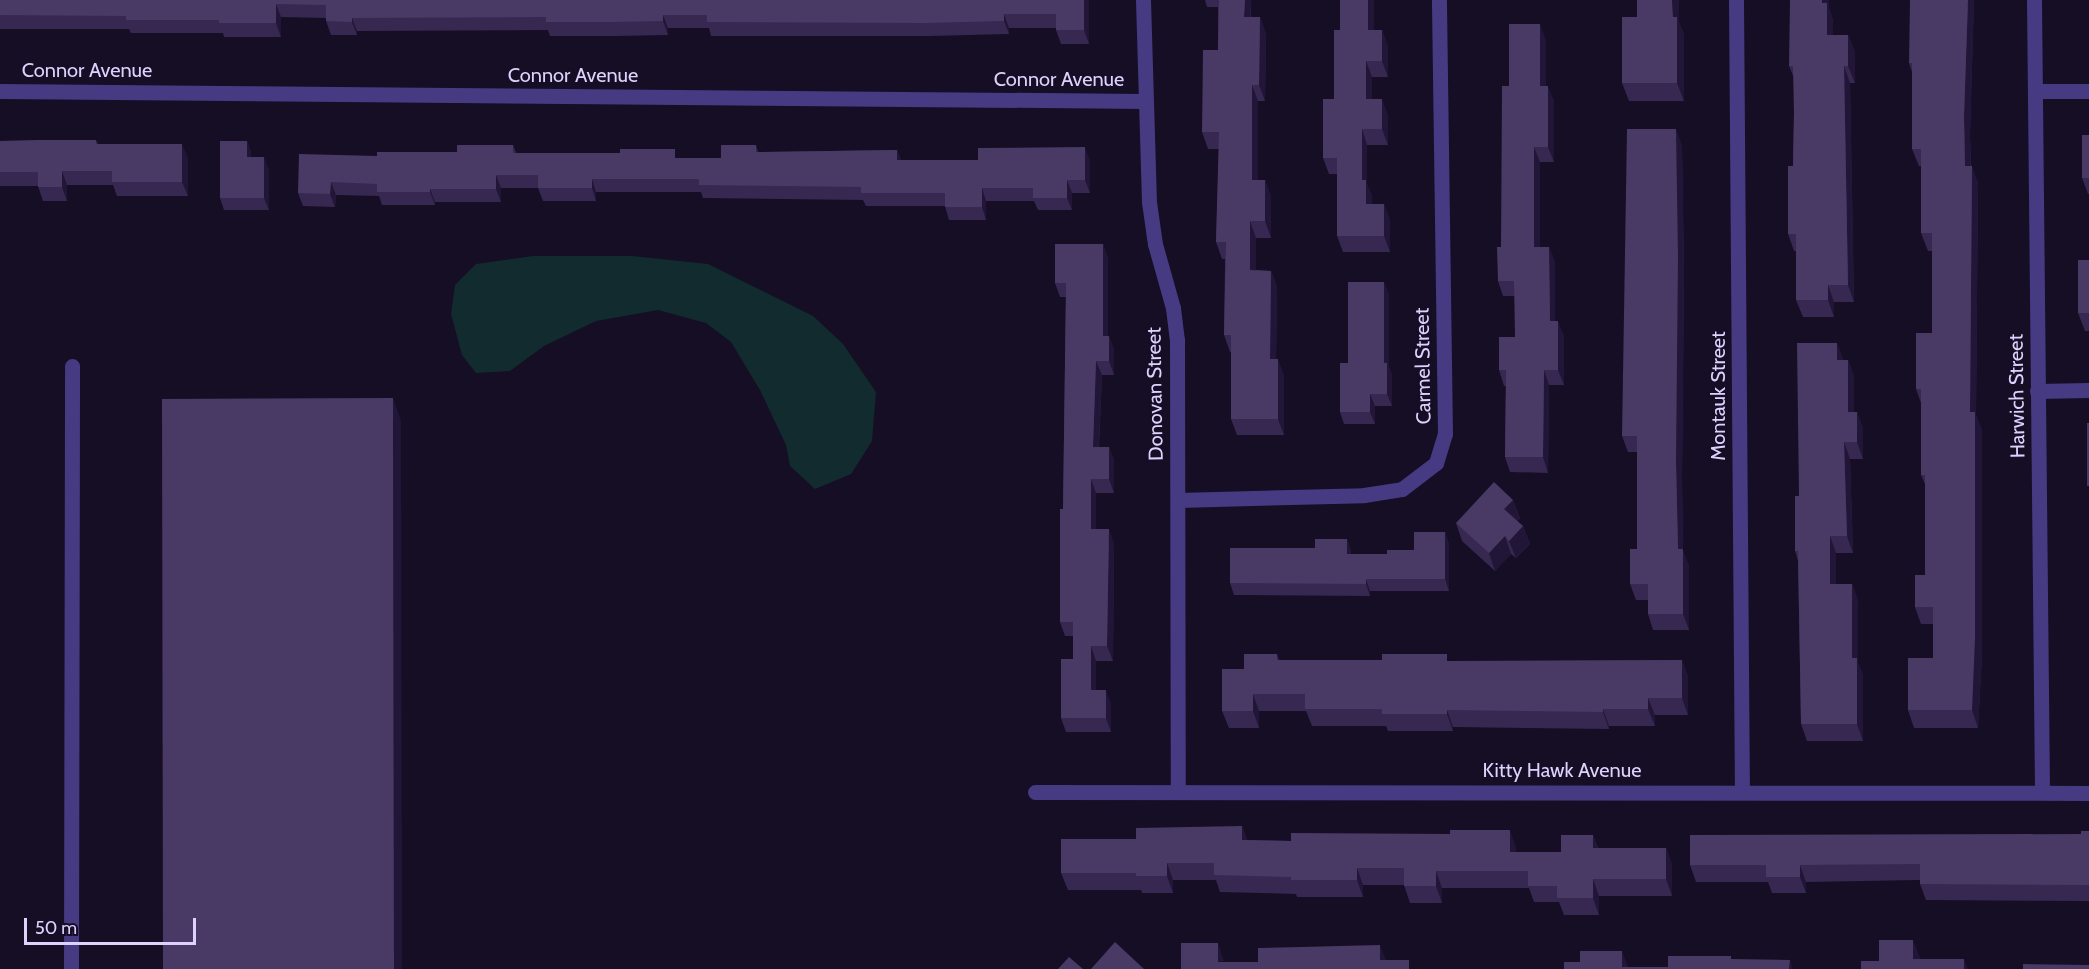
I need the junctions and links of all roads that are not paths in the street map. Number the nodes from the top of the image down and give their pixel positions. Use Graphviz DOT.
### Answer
graph roads {
  1 [pos="1143,0"];
  2 [pos="1439,0"];
  3 [pos="1736,0"];
  4 [pos="2034,0"];
  5 [pos="0,91"];
  6 [pos="2035,91"];
  7 [pos="2089,91"];
  8 [pos="1145,101"];
  9 [pos="72,366"];
  10 [pos="2089,390"];
  11 [pos="2037,391"];
  12 [pos="1178,500"];
  13 [pos="1178,791"];
  14 [pos="1742,791"];
  15 [pos="1035,792"];
  16 [pos="2042,792"];
  17 [pos="2089,793"];
  18 [pos="71,969"];
  1 -- 8 [label="street, Donovan Street"];
  2 -- 12 [label="street, Carmel Street"];
  3 -- 14 [label="street, Montauk Street"];
  4 -- 6 [label="street, Harwich Street"];
  5 -- 8 [label="street, Connor Avenue"];
  6 -- 7 [label="street"];
  6 -- 11 [label="street, Harwich Street"];
  8 -- 12 [label="street, Donovan Street"];
  9 -- 18 [label="street"];
  10 -- 11 [label="street"];
  11 -- 16 [label="street, Harwich Street"];
  12 -- 13 [label="street, Donovan Street"];
  13 -- 14 [label="street, Kitty Hawk Avenue"];
  13 -- 15 [label="street, Kitty Hawk Avenue"];
  14 -- 16 [label="street, Kitty Hawk Avenue"];
  16 -- 17 [label="street, Kitty Hawk Avenue"];
}
